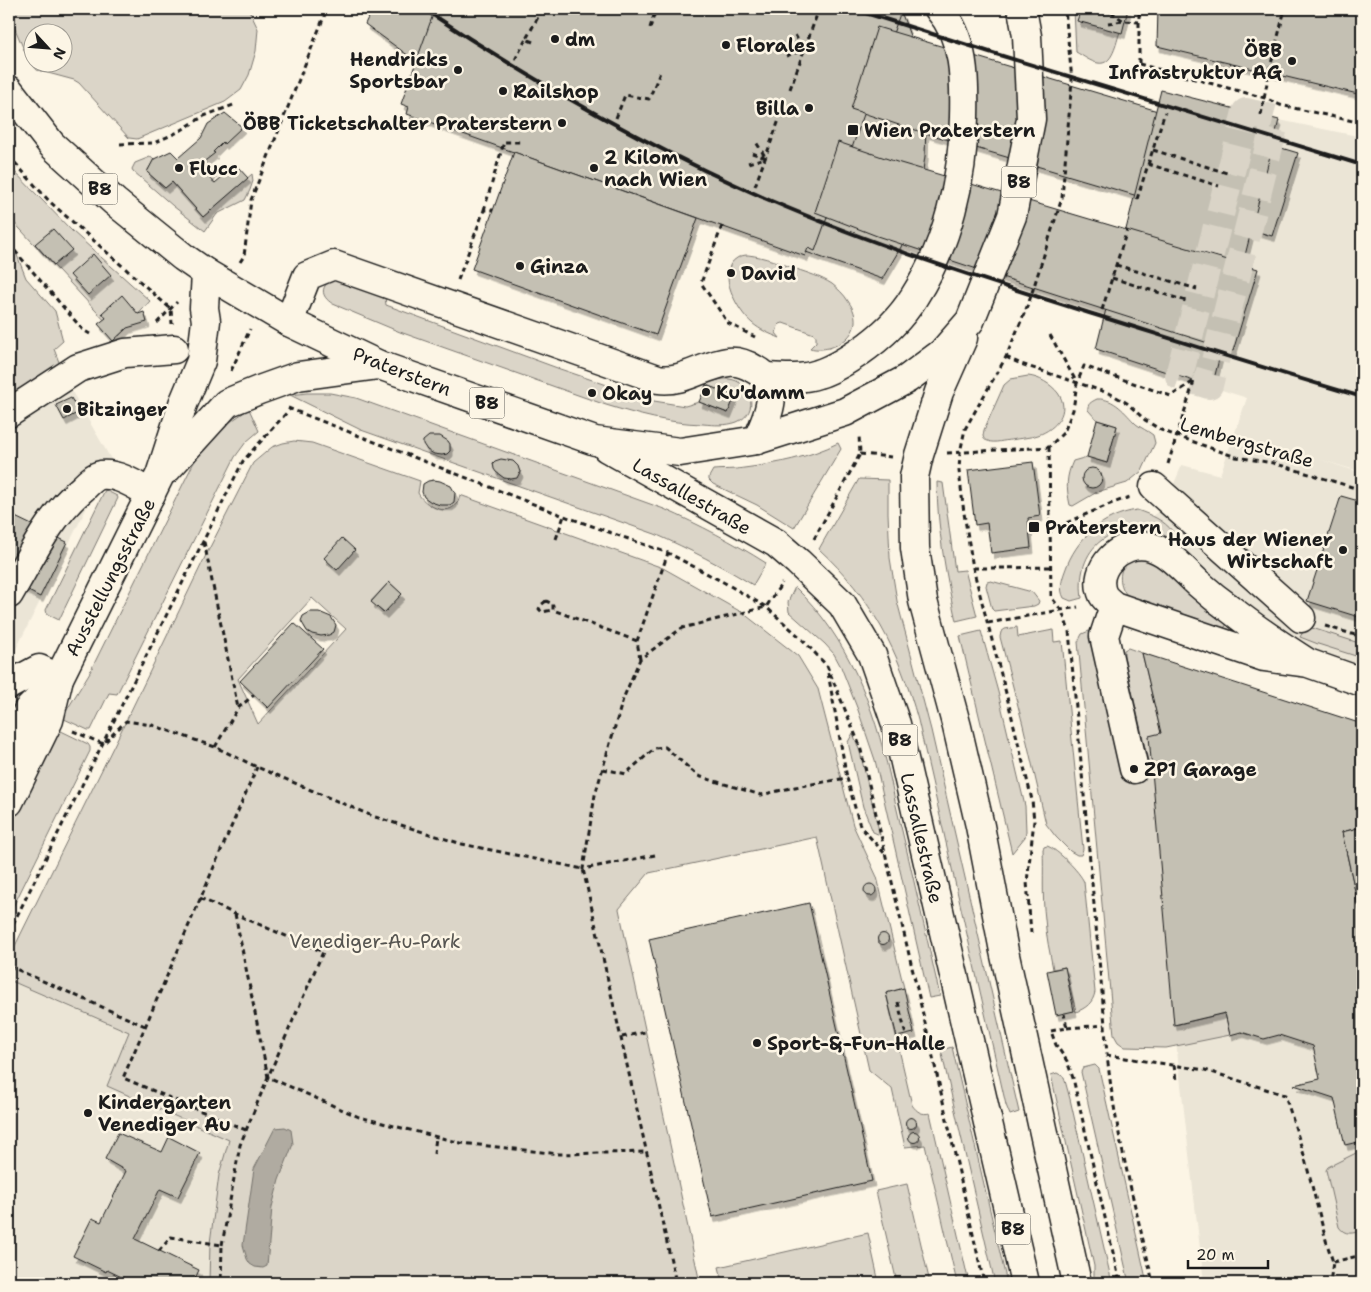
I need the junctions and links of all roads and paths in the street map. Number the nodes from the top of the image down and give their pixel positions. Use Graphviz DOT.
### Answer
graph roads {
  1 [pos="327,9"];
  2 [pos="656,9"];
  3 [pos="819,9"];
  4 [pos="939,9"];
  5 [pos="1022,9"];
  6 [pos="1030,9"];
  7 [pos="1065,9"];
  8 [pos="1139,9"];
  9 [pos="1285,9"];
  10 [pos="542,10"];
  11 [pos="1111,12"];
  12 [pos="1124,21"];
  13 [pos="1139,22"];
  14 [pos="1108,23"];
  15 [pos="650,28"];
  16 [pos="795,35"];
  17 [pos="1027,36"];
  18 [pos="526,39"];
  19 [pos="533,42"];
  20 [pos="790,45"];
  21 [pos="804,50"];
  22 [pos="786,56"];
  23 [pos="515,60"];
  24 [pos="1139,64"];
  25 [pos="661,70"];
  26 [pos="1133,80"];
  27 [pos="790,89"];
  28 [pos="9,90"];
  29 [pos="1265,98"];
  30 [pos="236,104"];
  31 [pos="1165,112"];
  32 [pos="1261,115"];
  33 [pos="616,118"];
  34 [pos="779,120"];
  35 [pos="1362,123"];
  36 [pos="523,142"];
  37 [pos="756,142"];
  38 [pos="120,144"];
  39 [pos="1153,150"];
  40 [pos="752,152"];
  41 [pos="9,156"];
  42 [pos="766,158"];
  43 [pos="748,163"];
  44 [pos="1148,164"];
  45 [pos="1227,173"];
  46 [pos="755,186"];
  47 [pos="1219,186"];
  48 [pos="1138,199"];
  49 [pos="484,210"];
  50 [pos="493,210"];
  51 [pos="722,226"];
  52 [pos="1127,230"];
  53 [pos="9,244"];
  54 [pos="244,256"];
  55 [pos="1116,265"];
  56 [pos="206,273"];
  57 [pos="1112,278"];
  58 [pos="455,288"];
  59 [pos="1197,288"];
  60 [pos="1190,302"];
  61 [pos="1102,310"];
  62 [pos="970,321"];
  63 [pos="289,322"];
  64 [pos="251,328"];
  65 [pos="1050,335"];
  66 [pos="761,340"];
  67 [pos="174,349"];
  68 [pos="125,353"];
  69 [pos="1006,357"];
  70 [pos="379,365"];
  71 [pos="229,375"];
  72 [pos="765,377"];
  73 [pos="1194,381"];
  74 [pos="1077,383"];
  75 [pos="259,390"];
  76 [pos="290,409"];
  77 [pos="9,412"];
  78 [pos="757,440"];
  79 [pos="595,441"];
  80 [pos="1049,447"];
  81 [pos="960,453"];
  82 [pos="860,454"];
  83 [pos="156,484"];
  84 [pos="1154,487"];
  85 [pos="1362,490"];
  86 [pos="564,516"];
  87 [pos="556,540"];
  88 [pos="204,541"];
  89 [pos="813,541"];
  90 [pos="668,553"];
  91 [pos="1051,567"];
  92 [pos="973,568"];
  93 [pos="787,576"];
  94 [pos="9,594"];
  95 [pos="1109,601"];
  96 [pos="766,607"];
  97 [pos="553,610"];
  98 [pos="1062,610"];
  99 [pos="1301,618"];
  100 [pos="988,623"];
  101 [pos="1362,637"];
  102 [pos="637,641"];
  103 [pos="640,659"];
  104 [pos="1308,663"];
  105 [pos="827,666"];
  106 [pos="59,678"];
  107 [pos="1362,682"];
  108 [pos="9,684"];
  109 [pos="254,695"];
  110 [pos="238,708"];
  111 [pos="103,744"];
  112 [pos="215,747"];
  113 [pos="9,750"];
  114 [pos="257,767"];
  115 [pos="603,769"];
  116 [pos="1134,769"];
  117 [pos="847,778"];
  118 [pos="9,802"];
  119 [pos="655,855"];
  120 [pos="885,855"];
  121 [pos="583,869"];
  122 [pos="200,898"];
  123 [pos="235,914"];
  124 [pos="9,932"];
  125 [pos="1031,935"];
  126 [pos="9,966"];
  127 [pos="898,1002"];
  128 [pos="1064,1014"];
  129 [pos="1105,1025"];
  130 [pos="145,1026"];
  131 [pos="1067,1028"];
  132 [pos="645,1032"];
  133 [pos="622,1037"];
  134 [pos="930,1044"];
  135 [pos="1106,1056"];
  136 [pos="1174,1065"];
  137 [pos="268,1077"];
  138 [pos="1176,1081"];
  139 [pos="246,1130"];
  140 [pos="436,1137"];
  141 [pos="647,1152"];
  142 [pos="434,1154"];
  143 [pos="222,1245"];
  144 [pos="159,1251"];
  145 [pos="1362,1255"];
  146 [pos="1333,1262"];
  147 [pos="675,1278"];
  148 [pos="233,1281"];
  149 [pos="221,1282"];
  150 [pos="632,1283"];
  151 [pos="676,1283"];
  152 [pos="984,1283"];
  153 [pos="1025,1283"];
  154 [pos="1077,1283"];
  155 [pos="1120,1283"];
  156 [pos="1153,1283"];
  157 [pos="1330,1283"];
  1 -- 54 [label="path"];
  2 -- 15 [label="path"];
  3 -- 21 [label="path"];
  4 -- 72 [label="main road"];
  5 -- 17 [label="main road, Praterstern / B8"];
  6 -- 17 [label="main road"];
  7 -- 69 [label="path"];
  8 -- 13 [label="path"];
  9 -- 29 [label="path"];
  10 -- 18 [label="path"];
  11 -- 12 [label="path"];
  12 -- 13 [label="path"];
  12 -- 14 [label="path"];
  13 -- 24 [label="path"];
  16 -- 21 [label="path"];
  17 -- 62 [label="main road, Praterstern / B8"];
  18 -- 19 [label="path"];
  18 -- 23 [label="path"];
  20 -- 21 [label="path"];
  21 -- 22 [label="path"];
  21 -- 27 [label="path"];
  24 -- 26 [label="path"];
  24 -- 29 [label="path"];
  25 -- 33 [label="path"];
  28 -- 56 [label="main road, Praterstern / B8"];
  29 -- 32 [label="path"];
  29 -- 35 [label="path"];
  30 -- 38 [label="path"];
  31 -- 39 [label="path"];
  34 -- 42 [label="path"];
  36 -- 49 [label="path"];
  37 -- 42 [label="path"];
  39 -- 44 [label="path"];
  39 -- 45 [label="path"];
  40 -- 42 [label="path"];
  41 -- 67 [label="path"];
  42 -- 43 [label="path"];
  42 -- 46 [label="path"];
  44 -- 47 [label="path"];
  44 -- 48 [label="path"];
  49 -- 50 [label="path"];
  49 -- 58 [label="path"];
  51 -- 66 [label="path"];
  52 -- 55 [label="path"];
  53 -- 68 [label="path"];
  55 -- 57 [label="path"];
  55 -- 59 [label="path"];
  56 -- 63 [label="main road, Praterstern / B8"];
  56 -- 83 [label="main road, Ausstellungsstraße"];
  57 -- 60 [label="path"];
  57 -- 61 [label="path"];
  62 -- 78 [label="main road, Praterstern / B8"];
  62 -- 154 [label="main road, B8"];
  63 -- 70 [label="main road, Praterstern / B8"];
  63 -- 72 [label="main road"];
  64 -- 71 [label="path"];
  65 -- 74 [label="path"];
  67 -- 68 [label="main road"];
  68 -- 77 [label="main road"];
  69 -- 74 [label="path, Lembergstraße"];
  69 -- 81 [label="path"];
  70 -- 75 [label="main road, Ausstellungsstraße"];
  70 -- 79 [label="main road, Praterstern / B8"];
  72 -- 78 [label="main road"];
  73 -- 74 [label="path"];
  74 -- 80 [label="path"];
  74 -- 85 [label="path, Lembergstraße"];
  75 -- 76 [label="path"];
  75 -- 83 [label="main road, Ausstellungsstraße"];
  76 -- 86 [label="path"];
  76 -- 88 [label="path"];
  78 -- 79 [label="main road, Praterstern / B8"];
  79 -- 153 [label="main road, Lassallestraße / B8"];
  80 -- 81 [label="path"];
  80 -- 91 [label="path"];
  81 -- 92 [label="path"];
  82 -- 89 [label="path"];
  83 -- 94 [label="main road"];
  83 -- 106 [label="main road, Ausstellungsstraße"];
  84 -- 99 [label="main road"];
  86 -- 87 [label="path"];
  86 -- 90 [label="path"];
  88 -- 110 [label="path"];
  88 -- 111 [label="path"];
  90 -- 96 [label="path"];
  90 -- 102 [label="path"];
  91 -- 92 [label="path"];
  91 -- 98 [label="path"];
  92 -- 100 [label="path"];
  93 -- 96 [label="path"];
  95 -- 98 [label="path"];
  95 -- 104 [label="main road"];
  95 -- 104 [label="main road"];
  95 -- 116 [label="main road"];
  96 -- 103 [label="path"];
  96 -- 105 [label="path"];
  97 -- 97 [label="path"];
  97 -- 102 [label="path"];
  98 -- 100 [label="path"];
  98 -- 129 [label="path"];
  99 -- 101 [label="path"];
  100 -- 125 [label="path"];
  102 -- 103 [label="path"];
  103 -- 115 [label="path"];
  104 -- 107 [label="main road"];
  105 -- 117 [label="path"];
  105 -- 120 [label="path"];
  106 -- 108 [label="main road"];
  106 -- 113 [label="main road, Ausstellungsstraße"];
  106 -- 118 [label="main road, Ausstellungsstraße"];
  109 -- 110 [label="path"];
  110 -- 112 [label="path"];
  111 -- 112 [label="path"];
  111 -- 124 [label="path"];
  112 -- 114 [label="path"];
  114 -- 121 [label="path"];
  114 -- 122 [label="path"];
  115 -- 117 [label="path"];
  115 -- 121 [label="path"];
  117 -- 120 [label="path"];
  119 -- 121 [label="path"];
  120 -- 134 [label="path"];
  121 -- 133 [label="path"];
  122 -- 123 [label="path"];
  122 -- 130 [label="path"];
  123 -- 137 [label="path"];
  123 -- 137 [label="path"];
  126 -- 130 [label="path"];
  127 -- 134 [label="path"];
  128 -- 131 [label="path"];
  129 -- 131 [label="path"];
  129 -- 135 [label="path"];
  130 -- 139 [label="path"];
  131 -- 155 [label="path"];
  132 -- 133 [label="path"];
  133 -- 141 [label="path"];
  134 -- 152 [label="path"];
  135 -- 136 [label="path"];
  135 -- 156 [label="path"];
  136 -- 138 [label="path"];
  136 -- 146 [label="path"];
  137 -- 139 [label="path"];
  137 -- 140 [label="path"];
  139 -- 143 [label="path"];
  140 -- 141 [label="path"];
  140 -- 142 [label="path"];
  141 -- 147 [label="path"];
  143 -- 144 [label="path"];
  143 -- 149 [label="path"];
  145 -- 146 [label="path"];
  146 -- 157 [label="path"];
  147 -- 150 [label="path"];
  147 -- 151 [label="path"];
  148 -- 149 [label="path"];
}
